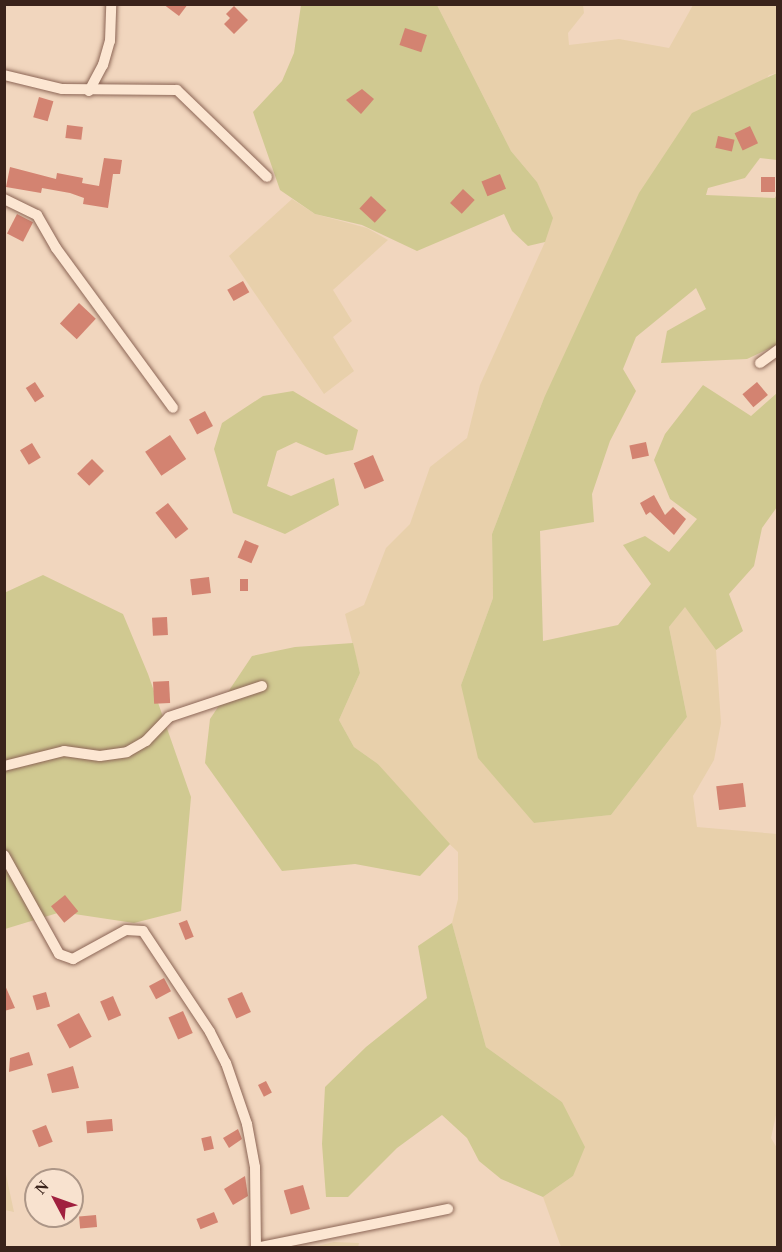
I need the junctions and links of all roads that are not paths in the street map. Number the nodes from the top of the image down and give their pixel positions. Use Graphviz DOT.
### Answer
graph roads {
  1 [pos="111,4"];
  2 [pos="4,75"];
  3 [pos="89,91"];
  4 [pos="267,177"];
  5 [pos="4,199"];
  6 [pos="777,350"];
  7 [pos="760,363"];
  8 [pos="173,408"];
  9 [pos="262,686"];
  10 [pos="4,766"];
  11 [pos="4,855"];
  12 [pos="448,1209"];
  13 [pos="256,1248"];
  1 -- 3 [label="street"];
  2 -- 3 [label="street"];
  3 -- 4 [label="street"];
  5 -- 8 [label="street"];
  6 -- 7 [label="street"];
  9 -- 10 [label="street"];
  11 -- 13 [label="street"];
  12 -- 13 [label="street"];
}
